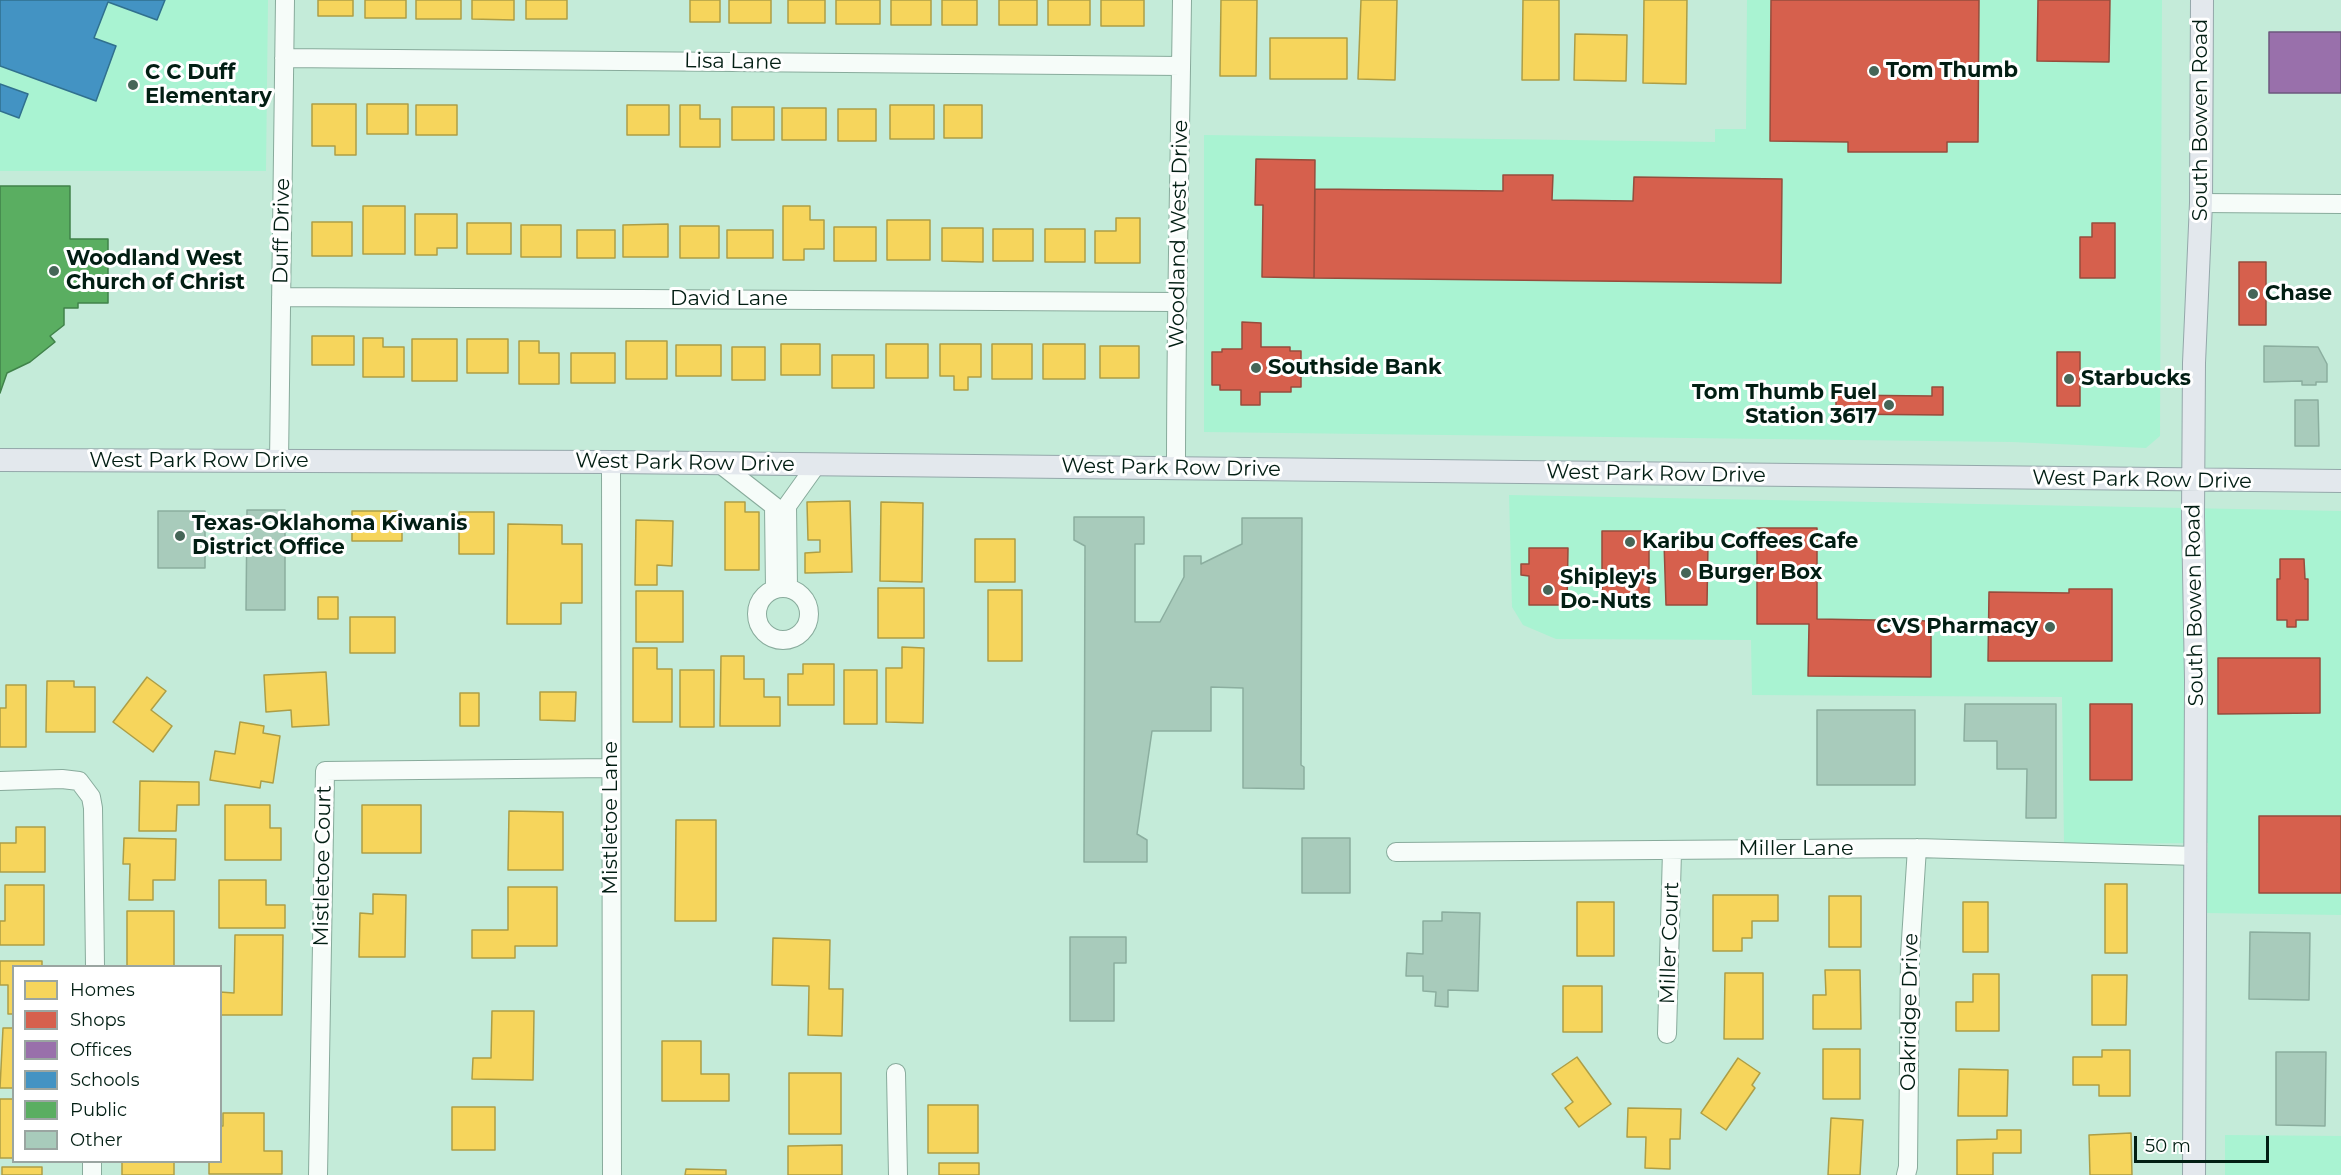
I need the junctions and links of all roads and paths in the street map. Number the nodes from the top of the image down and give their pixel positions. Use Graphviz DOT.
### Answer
graph roads {
  1 [pos="285,0"];
  2 [pos="1182,0"];
  3 [pos="2202,0"];
  4 [pos="284,58"];
  5 [pos="1181,66"];
  6 [pos="2201,204"];
  7 [pos="2341,204"];
  8 [pos="281,297"];
  9 [pos="1176,302"];
  10 [pos="0,460"];
  11 [pos="279,461"];
  12 [pos="610,462"];
  13 [pos="719,463"];
  14 [pos="817,464"];
  15 [pos="1176,469"];
  16 [pos="2193,480"];
  17 [pos="2341,481"];
  18 [pos="781,506"];
  19 [pos="782,588"];
  20 [pos="611,768"];
  21 [pos="0,781"];
  22 [pos="1917,848"];
  23 [pos="1672,851"];
  24 [pos="1396,852"];
  25 [pos="2196,856"];
  26 [pos="95,965"];
  27 [pos="1667,1034"];
  28 [pos="896,1073"];
  29 [pos="318,1175"];
  30 [pos="612,1175"];
  31 [pos="898,1175"];
  32 [pos="1906,1175"];
  33 [pos="2194,1175"];
  1 -- 4 [label="street, Duff Drive"];
  2 -- 5 [label="street, Woodland West Drive"];
  3 -- 6 [label="main road, South Bowen Road"];
  4 -- 5 [label="street, Lisa Lane"];
  4 -- 8 [label="street, Duff Drive"];
  5 -- 9 [label="street, Woodland West Drive"];
  6 -- 7 [label="street"];
  6 -- 16 [label="main road, South Bowen Road"];
  8 -- 9 [label="street, David Lane"];
  8 -- 11 [label="street, Duff Drive"];
  9 -- 15 [label="street, Woodland West Drive"];
  10 -- 11 [label="main road, West Park Row Drive"];
  11 -- 12 [label="main road, West Park Row Drive"];
  12 -- 13 [label="main road, West Park Row Drive"];
  12 -- 20 [label="street, Mistletoe Lane"];
  13 -- 14 [label="main road, West Park Row Drive"];
  13 -- 18 [label="street"];
  14 -- 15 [label="main road, West Park Row Drive"];
  14 -- 18 [label="street"];
  15 -- 16 [label="main road, West Park Row Drive"];
  16 -- 17 [label="main road, West Park Row Drive"];
  16 -- 25 [label="main road, South Bowen Road"];
  18 -- 19 [label="street"];
  20 -- 29 [label="street, Mistletoe Court"];
  20 -- 30 [label="street, Mistletoe Lane"];
  21 -- 26 [label="street"];
  22 -- 23 [label="street, Miller Lane"];
  22 -- 25 [label="street, Miller Lane"];
  22 -- 32 [label="street, Oakridge Drive"];
  23 -- 24 [label="street, Miller Lane"];
  23 -- 27 [label="street, Miller Court"];
  25 -- 33 [label="main road, South Bowen Road"];
  28 -- 31 [label="street"];
}
